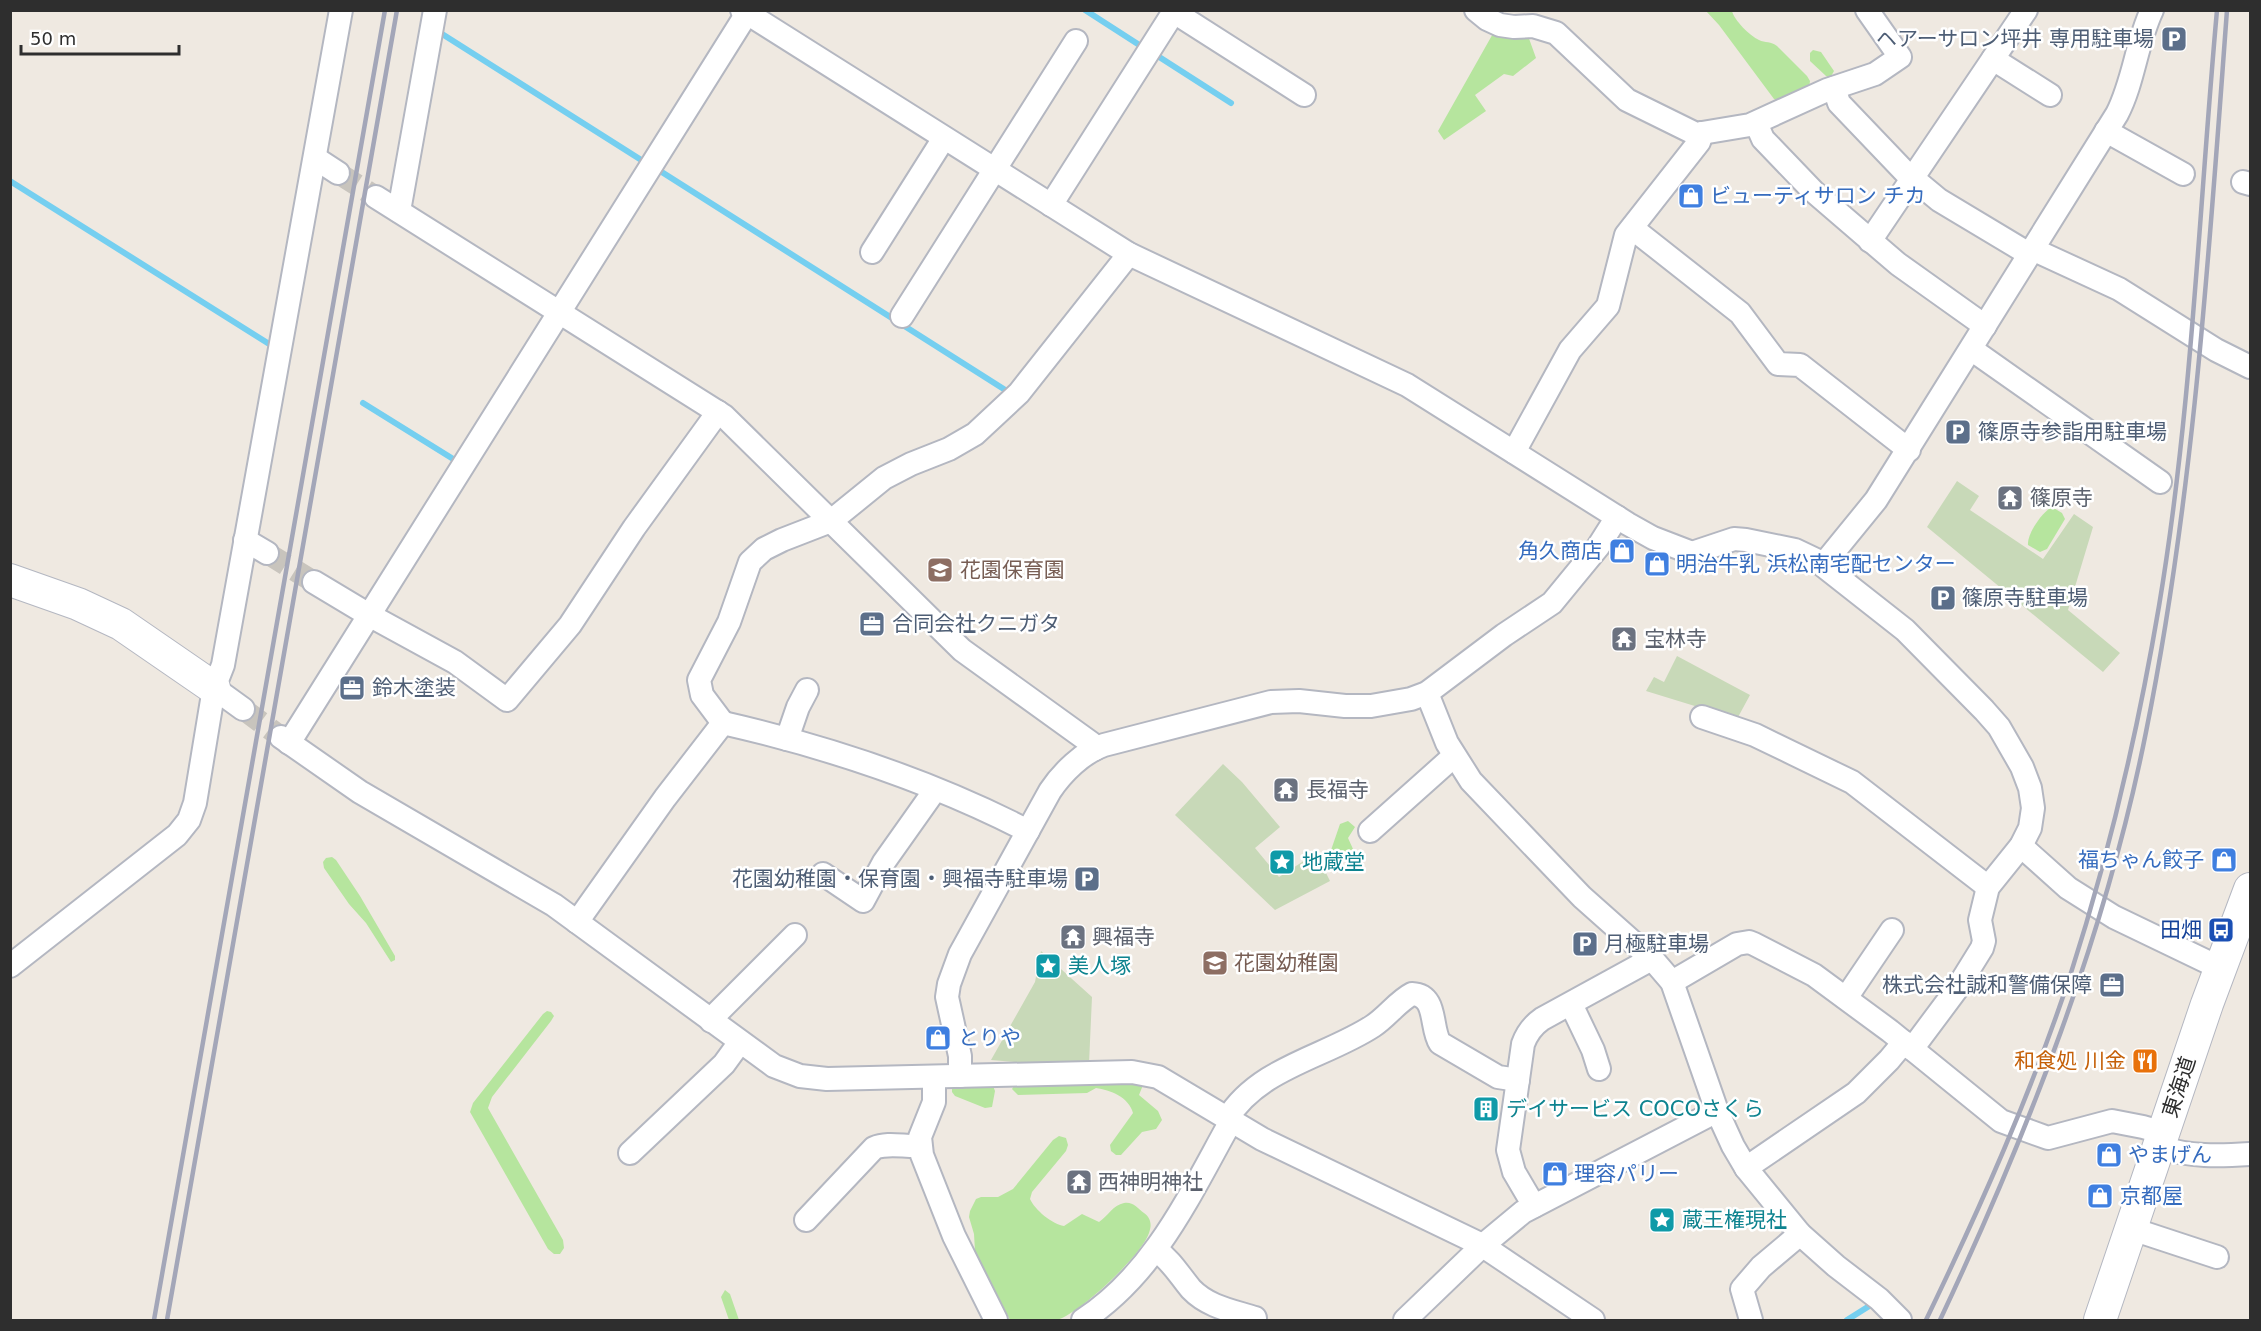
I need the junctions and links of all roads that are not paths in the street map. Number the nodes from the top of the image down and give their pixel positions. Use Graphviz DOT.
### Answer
graph roads {
  1 [pos="341,10"];
  2 [pos="435,10"];
  3 [pos="1476,10"];
  4 [pos="1867,10"];
  5 [pos="2026,10"];
  6 [pos="2152,10"];
  7 [pos="1174,11"];
  8 [pos="746,12"];
  9 [pos="1076,40"];
  10 [pos="1993,59"];
  11 [pos="1834,88"];
  12 [pos="1304,95"];
  13 [pos="2050,95"];
  14 [pos="1755,123"];
  15 [pos="2106,131"];
  16 [pos="1702,133"];
  17 [pos="944,138"];
  18 [pos="315,158"];
  19 [pos="994,170"];
  20 [pos="338,173"];
  21 [pos="2183,174"];
  22 [pos="1913,178"];
  23 [pos="376,197"];
  24 [pos="1051,205"];
  25 [pos="399,211"];
  26 [pos="1632,228"];
  27 [pos="1870,241"];
  28 [pos="872,252"];
  29 [pos="2030,252"];
  30 [pos="1129,254"];
  31 [pos="559,312"];
  32 [pos="902,316"];
  33 [pos="1985,326"];
  34 [pos="1971,349"];
  35 [pos="2250,367"];
  36 [pos="718,412"];
  37 [pos="1909,450"];
  38 [pos="1514,452"];
  39 [pos="2160,482"];
  40 [pos="1617,517"];
  41 [pos="831,521"];
  42 [pos="245,540"];
  43 [pos="267,553"];
  44 [pos="1823,565"];
  45 [pos="10,580"];
  46 [pos="314,582"];
  47 [pos="369,615"];
  48 [pos="214,688"];
  49 [pos="807,690"];
  50 [pos="1427,693"];
  51 [pos="243,709"];
  52 [pos="1702,717"];
  53 [pos="723,723"];
  54 [pos="787,739"];
  55 [pos="1095,749"];
  56 [pos="1454,756"];
  57 [pos="935,789"];
  58 [pos="1028,831"];
  59 [pos="1370,831"];
  60 [pos="2021,846"];
  61 [pos="823,874"];
  62 [pos="1988,887"];
  63 [pos="2250,889"];
  64 [pos="577,922"];
  65 [pos="1892,930"];
  66 [pos="795,935"];
  67 [pos="1650,957"];
  68 [pos="10,966"];
  69 [pos="2220,968"];
  70 [pos="1672,982"];
  71 [pos="1846,998"];
  72 [pos="1572,1004"];
  73 [pos="711,1021"];
  74 [pos="740,1042"];
  75 [pos="1908,1046"];
  76 [pos="1599,1070"];
  77 [pos="960,1076"];
  78 [pos="934,1077"];
  79 [pos="1518,1080"];
  80 [pos="1718,1112"];
  81 [pos="1229,1120"];
  82 [pos="2162,1140"];
  83 [pos="920,1146"];
  84 [pos="630,1153"];
  85 [pos="2250,1154"];
  86 [pos="1746,1168"];
  87 [pos="1534,1206"];
  88 [pos="806,1220"];
  89 [pos="2132,1229"];
  90 [pos="1800,1234"];
  91 [pos="1482,1246"];
  92 [pos="1156,1250"];
  93 [pos="2217,1257"];
  94 [pos="1255,1318"];
  95 [pos="996,1320"];
  96 [pos="1083,1320"];
  97 [pos="1405,1320"];
  98 [pos="1591,1320"];
  99 [pos="1751,1320"];
  100 [pos="1900,1320"];
  101 [pos="2100,1320"];
  1 -- 18 [label="street"];
  2 -- 25 [label="street"];
  3 -- 16 [label="street"];
  4 -- 11 [label="street"];
  5 -- 10 [label="street"];
  6 -- 15 [label="street"];
  7 -- 12 [label="street"];
  7 -- 24 [label="street"];
  8 -- 17 [label="street"];
  8 -- 31 [label="street"];
  9 -- 19 [label="street"];
  10 -- 13 [label="street"];
  10 -- 22 [label="street"];
  11 -- 14 [label="street"];
  11 -- 22 [label="street"];
  14 -- 16 [label="street"];
  14 -- 27 [label="street"];
  15 -- 21 [label="street"];
  15 -- 29 [label="street"];
  16 -- 26 [label="street"];
  17 -- 19 [label="street"];
  17 -- 28 [label="street"];
  18 -- 20 [label="street"];
  18 -- 42 [label="street"];
  19 -- 24 [label="street"];
  19 -- 32 [label="street"];
  22 -- 27 [label="street"];
  22 -- 29 [label="street"];
  23 -- 25 [label="street"];
  24 -- 30 [label="street"];
  25 -- 31 [label="street"];
  26 -- 37 [label="street"];
  26 -- 38 [label="street"];
  27 -- 33 [label="street"];
  29 -- 33 [label="street"];
  29 -- 35 [label="street"];
  30 -- 38 [label="street"];
  30 -- 41 [label="street"];
  31 -- 36 [label="street"];
  31 -- 47 [label="street"];
  33 -- 34 [label="street"];
  34 -- 37 [label="street"];
  34 -- 39 [label="street"];
  36 -- 41 [label="street"];
  36 -- 47 [label="street"];
  37 -- 44 [label="street"];
  38 -- 40 [label="street"];
  40 -- 44 [label="street"];
  40 -- 50 [label="street"];
  41 -- 53 [label="street"];
  41 -- 55 [label="street"];
  42 -- 43 [label="street"];
  42 -- 48 [label="street"];
  44 -- 60 [label="street"];
  45 -- 48 [label="main road"];
  46 -- 47 [label="street"];
  47 -- 64 [label="street"];
  48 -- 51 [label="street"];
  48 -- 68 [label="street"];
  49 -- 54 [label="street"];
  50 -- 55 [label="street"];
  50 -- 56 [label="street"];
  52 -- 62 [label="street"];
  53 -- 54 [label="street"];
  53 -- 64 [label="street"];
  54 -- 57 [label="street"];
  55 -- 58 [label="street"];
  56 -- 59 [label="street"];
  56 -- 67 [label="street"];
  57 -- 58 [label="street"];
  57 -- 61 [label="street"];
  58 -- 77 [label="street"];
  60 -- 62 [label="street"];
  60 -- 69 [label="street"];
  62 -- 75 [label="street"];
  63 -- 69 [label="main road, 東海道"];
  64 -- 73 [label="street"];
  65 -- 71 [label="street"];
  66 -- 73 [label="street"];
  67 -- 70 [label="street"];
  67 -- 72 [label="street"];
  69 -- 82 [label="main road, 東海道"];
  70 -- 71 [label="street"];
  70 -- 80 [label="street"];
  71 -- 75 [label="street"];
  72 -- 76 [label="street"];
  72 -- 79 [label="street"];
  73 -- 74 [label="street"];
  74 -- 78 [label="street"];
  74 -- 84 [label="street"];
  75 -- 82 [label="street"];
  75 -- 86 [label="street"];
  77 -- 78 [label="street"];
  77 -- 81 [label="street"];
  78 -- 83 [label="street"];
  79 -- 81 [label="street"];
  79 -- 87 [label="street"];
  80 -- 86 [label="street"];
  80 -- 87 [label="street"];
  81 -- 91 [label="street"];
  81 -- 92 [label="street"];
  82 -- 85 [label="street"];
  82 -- 89 [label="main road, 東海道"];
  83 -- 88 [label="street"];
  83 -- 95 [label="street"];
  86 -- 90 [label="street"];
  87 -- 91 [label="street"];
  89 -- 93 [label="street"];
  89 -- 101 [label="main road, 東海道"];
  90 -- 99 [label="street"];
  90 -- 100 [label="street"];
  91 -- 97 [label="street"];
  91 -- 98 [label="street"];
  92 -- 94 [label="street"];
  92 -- 96 [label="street"];
}
